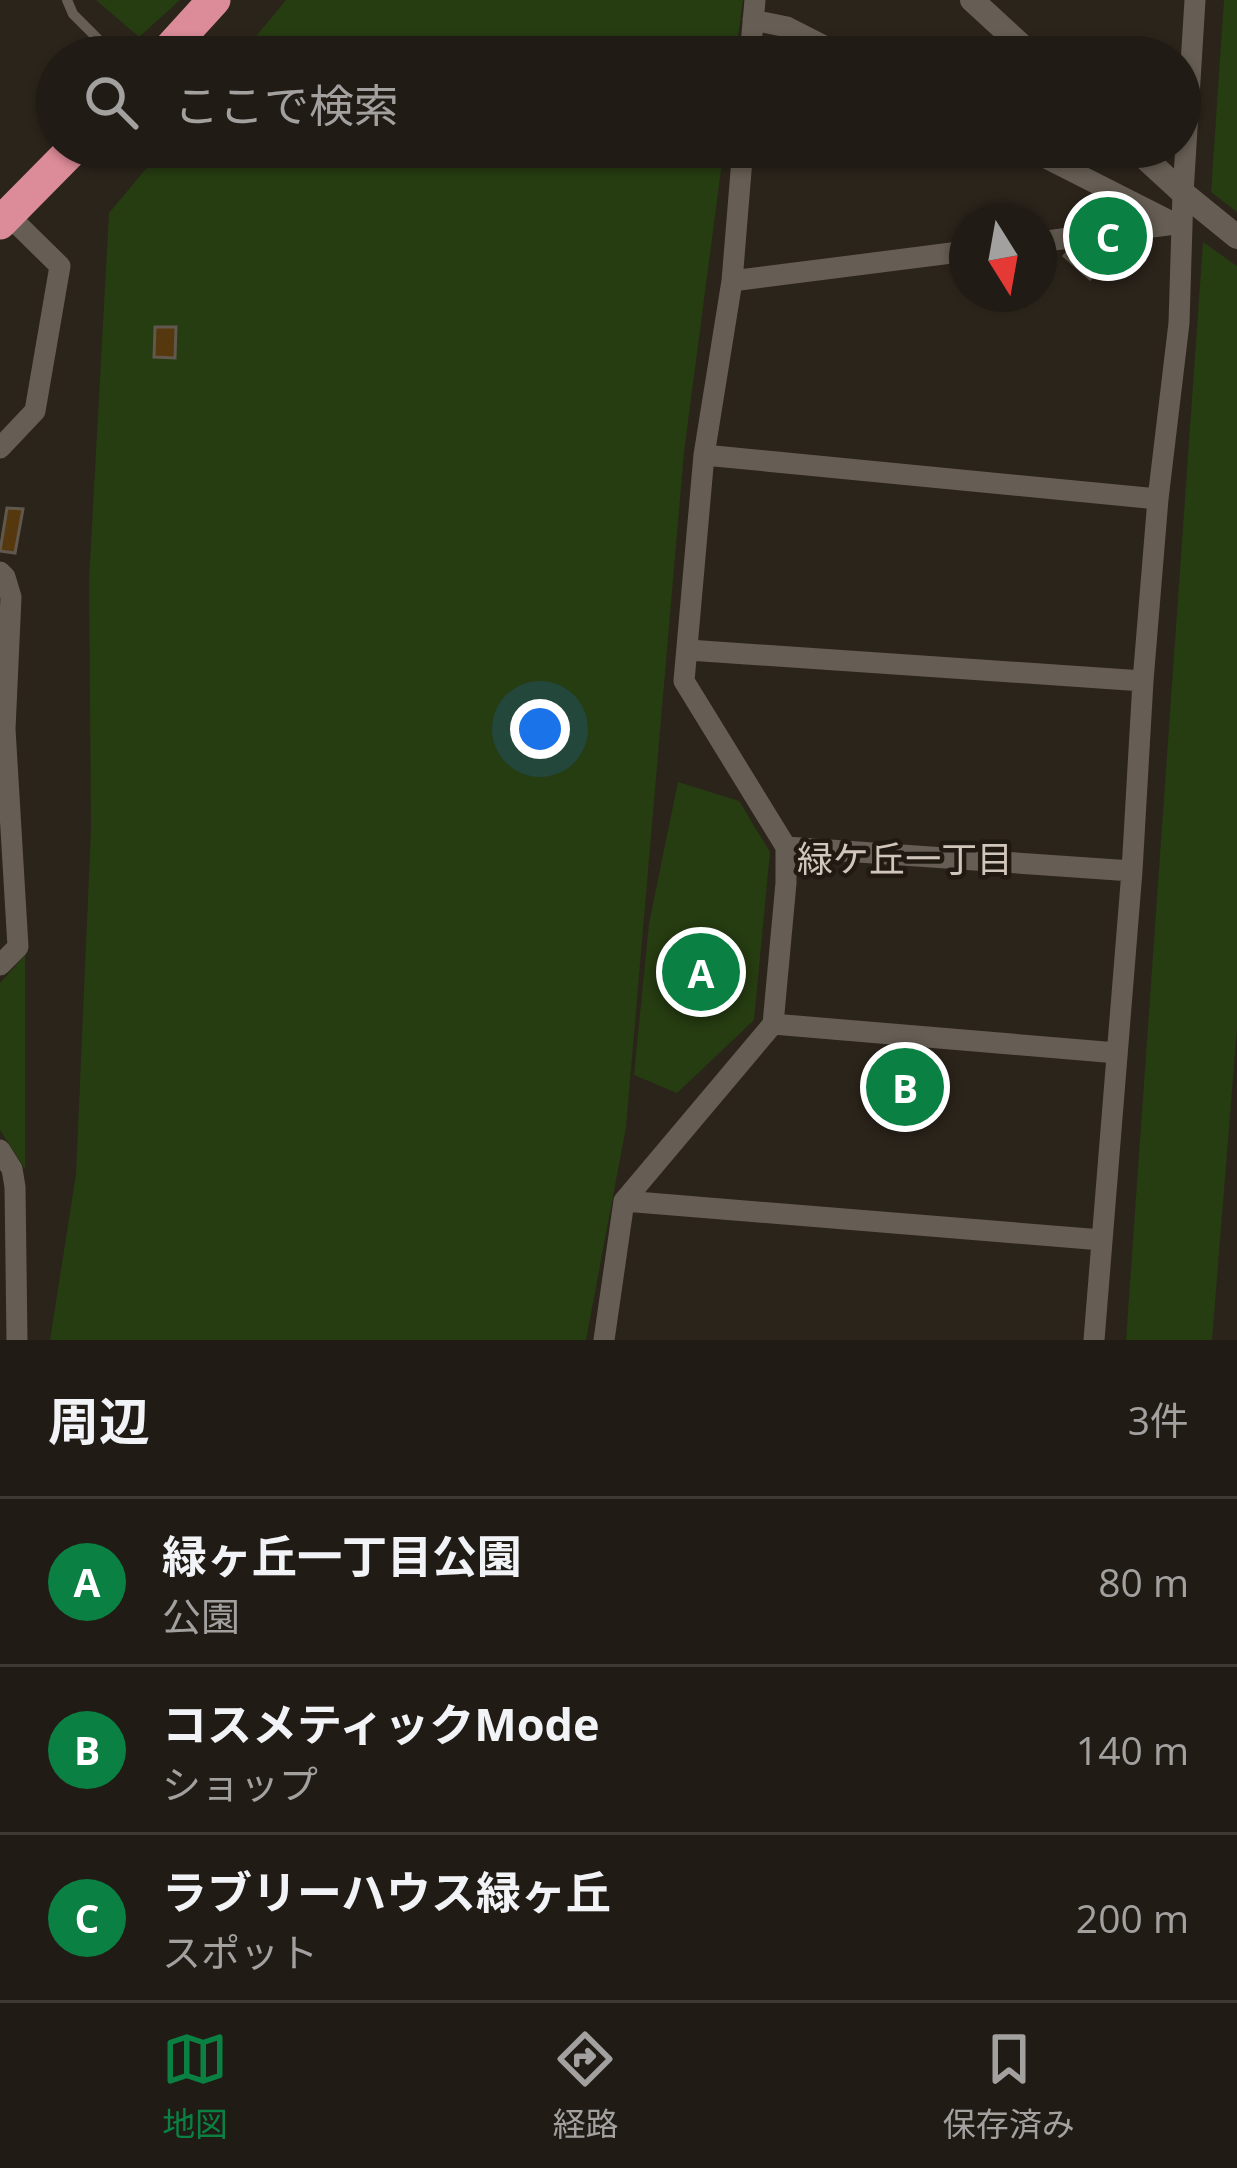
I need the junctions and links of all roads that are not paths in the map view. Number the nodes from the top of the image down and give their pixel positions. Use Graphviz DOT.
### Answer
graph roads {
  1 [pos="67,0"];
  2 [pos="214,0"];
  3 [pos="972,0"];
  4 [pos="1195,0"];
  5 [pos="754,10"];
  6 [pos="95,36"];
  7 [pos="181,36"];
  8 [pos="805,36"];
  9 [pos="1011,36"];
  10 [pos="1193,36"];
  11 [pos="54,168"];
  12 [pos="740,168"];
  13 [pos="1065,168"];
  14 [pos="1155,168"];
  15 [pos="1185,168"];
  16 [pos="1183,193"];
  17 [pos="4,219"];
  18 [pos="1176,224"];
  19 [pos="1237,237"];
  20 [pos="1057,240"];
  21 [pos="949,253"];
  22 [pos="732,281"];
  23 [pos="1179,322"];
  24 [pos="0,448"];
  25 [pos="704,455"];
  26 [pos="1158,499"];
  27 [pos="0,572"];
  28 [pos="688,650"];
  29 [pos="1143,681"];
  30 [pos="2,730"];
  31 [pos="786,847"];
  32 [pos="1132,871"];
  33 [pos="0,965"];
  34 [pos="773,1024"];
  35 [pos="1117,1053"];
  36 [pos="0,1150"];
  37 [pos="624,1201"];
  38 [pos="1102,1240"];
  39 [pos="17,1340"];
  40 [pos="604,1340"];
  41 [pos="1094,1340"];
  1 -- 6 [label="lane"];
  2 -- 7 [label="highway"];
  3 -- 9 [label="street"];
  4 -- 10 [label="street"];
  5 -- 8 [label="street"];
  11 -- 17 [label="highway"];
  12 -- 22 [label="street"];
  13 -- 18 [label="street"];
  14 -- 16 [label="street"];
  15 -- 16 [label="street"];
  16 -- 19 [label="street"];
  16 -- 23 [label="street"];
  17 -- 24 [label="street"];
  18 -- 20 [label="street"];
  18 -- 23 [label="street"];
  21 -- 22 [label="street"];
  22 -- 25 [label="street"];
  23 -- 26 [label="street"];
  25 -- 26 [label="street"];
  25 -- 28 [label="street"];
  26 -- 29 [label="street"];
  27 -- 30 [label="street"];
  28 -- 29 [label="street"];
  28 -- 31 [label="street"];
  29 -- 32 [label="street"];
  30 -- 33 [label="street"];
  31 -- 32 [label="street"];
  31 -- 34 [label="street"];
  32 -- 35 [label="street"];
  34 -- 35 [label="street"];
  34 -- 37 [label="street"];
  35 -- 38 [label="street"];
  36 -- 39 [label="street"];
  37 -- 38 [label="street"];
  37 -- 40 [label="street"];
  38 -- 41 [label="street"];
}
